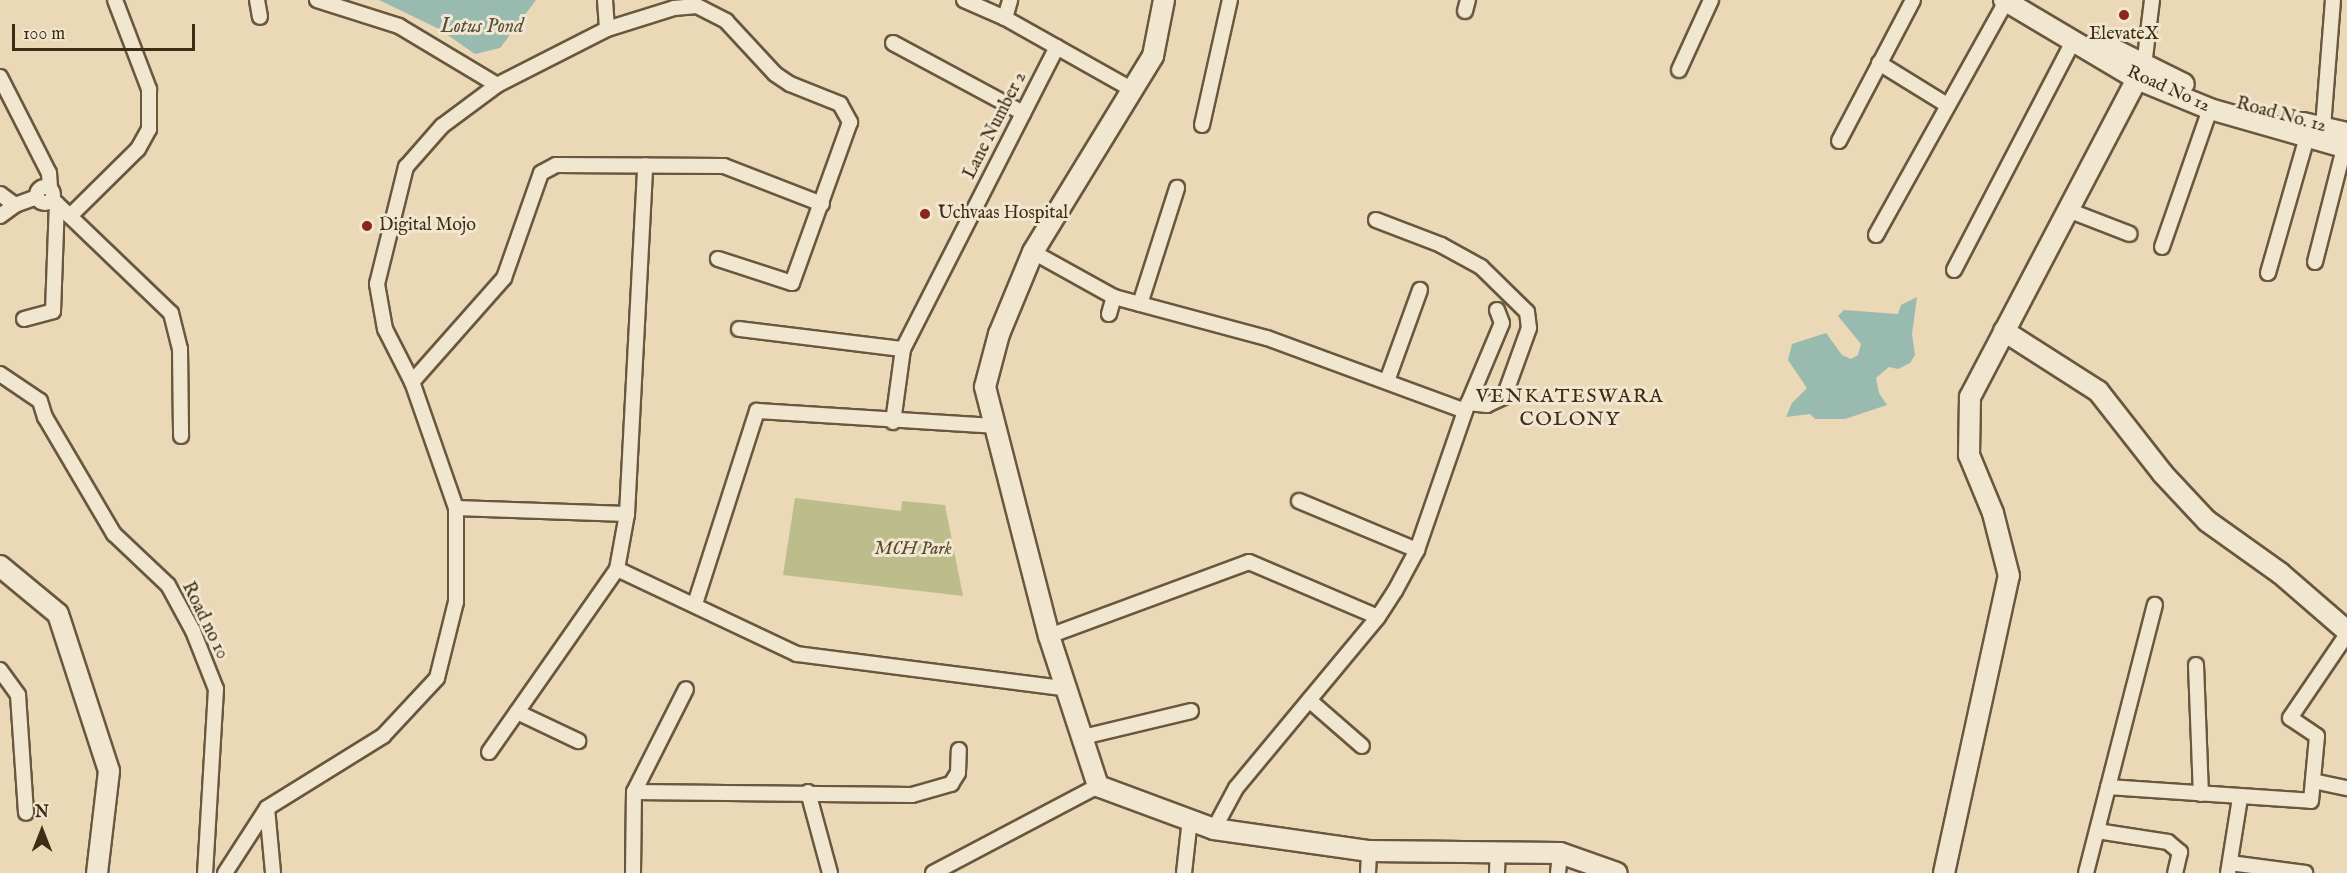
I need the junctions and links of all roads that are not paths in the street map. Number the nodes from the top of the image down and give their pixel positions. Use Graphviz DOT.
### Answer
graph roads {
  1 [pos="115,0"];
  2 [pos="257,0"];
  3 [pos="317,0"];
  4 [pos="605,0"];
  5 [pos="964,0"];
  6 [pos="1010,0"];
  7 [pos="1152,0"];
  8 [pos="1164,0"];
  9 [pos="1230,0"];
  10 [pos="1711,0"];
  11 [pos="1913,0"];
  12 [pos="2152,0"];
  13 [pos="2333,0"];
  14 [pos="2022,2"];
  15 [pos="260,18"];
  16 [pos="1005,18"];
  17 [pos="607,29"];
  18 [pos="2073,41"];
  19 [pos="893,43"];
  20 [pos="1057,47"];
  21 [pos="1879,63"];
  22 [pos="1144,68"];
  23 [pos="1679,70"];
  24 [pos="2140,73"];
  25 [pos="0,77"];
  26 [pos="497,85"];
  27 [pos="1133,90"];
  28 [pos="1947,105"];
  29 [pos="2210,109"];
  30 [pos="1023,113"];
  31 [pos="1202,125"];
  32 [pos="2315,132"];
  33 [pos="1839,141"];
  34 [pos="2346,143"];
  35 [pos="645,165"];
  36 [pos="1178,188"];
  37 [pos="0,194"];
  38 [pos="49,197"];
  39 [pos="822,204"];
  40 [pos="15,205"];
  41 [pos="2068,210"];
  42 [pos="0,216"];
  43 [pos="70,216"];
  44 [pos="1376,220"];
  45 [pos="2130,234"];
  46 [pos="1876,235"];
  47 [pos="2162,247"];
  48 [pos="1033,252"];
  49 [pos="718,259"];
  50 [pos="2315,262"];
  51 [pos="1954,270"];
  52 [pos="2268,273"];
  53 [pos="1420,290"];
  54 [pos="1114,297"];
  55 [pos="1140,304"];
  56 [pos="1497,310"];
  57 [pos="1109,314"];
  58 [pos="24,319"];
  59 [pos="739,329"];
  60 [pos="2004,331"];
  61 [pos="903,350"];
  62 [pos="0,374"];
  63 [pos="1387,381"];
  64 [pos="412,382"];
  65 [pos="1467,407"];
  66 [pos="893,422"];
  67 [pos="995,426"];
  68 [pos="181,436"];
  69 [pos="1299,501"];
  70 [pos="456,508"];
  71 [pos="627,514"];
  72 [pos="1417,550"];
  73 [pos="0,566"];
  74 [pos="617,569"];
  75 [pos="695,604"];
  76 [pos="2155,605"];
  77 [pos="1378,617"];
  78 [pos="2347,632"];
  79 [pos="1049,636"];
  80 [pos="2196,665"];
  81 [pos="0,670"];
  82 [pos="686,689"];
  83 [pos="1069,689"];
  84 [pos="1309,700"];
  85 [pos="1191,711"];
  86 [pos="517,712"];
  87 [pos="1083,738"];
  88 [pos="578,741"];
  89 [pos="1362,746"];
  90 [pos="958,750"];
  91 [pos="489,752"];
  92 [pos="2313,781"];
  93 [pos="1098,786"];
  94 [pos="2108,787"];
  95 [pos="2347,788"];
  96 [pos="634,792"];
  97 [pos="808,792"];
  98 [pos="2201,794"];
  99 [pos="2240,798"];
  100 [pos="267,808"];
  101 [pos="26,813"];
  102 [pos="1190,819"];
  103 [pos="1214,829"];
  104 [pos="2097,831"];
  105 [pos="1498,850"];
  106 [pos="1369,851"];
  107 [pos="1560,853"];
  108 [pos="2229,868"];
  109 [pos="97,873"];
  110 [pos="206,873"];
  111 [pos="225,873"];
  112 [pos="273,873"];
  113 [pos="633,873"];
  114 [pos="830,873"];
  115 [pos="933,873"];
  116 [pos="1184,873"];
  117 [pos="1368,873"];
  118 [pos="1497,873"];
  119 [pos="1558,873"];
  120 [pos="1617,873"];
  121 [pos="1944,873"];
  122 [pos="2086,873"];
  123 [pos="2175,873"];
  124 [pos="2305,873"];
  1 -- 43 [label="street"];
  2 -- 15 [label="street"];
  3 -- 26 [label="street"];
  4 -- 17 [label="street"];
  5 -- 16 [label="street"];
  6 -- 16 [label="street"];
  7 -- 22 [label="street"];
  8 -- 22 [label="street"];
  9 -- 31 [label="street"];
  10 -- 23 [label="street"];
  11 -- 21 [label="street"];
  12 -- 24 [label="street"];
  13 -- 32 [label="street"];
  14 -- 18 [label="street, Road No 12"];
  14 -- 24 [label="street, Road No. 12"];
  14 -- 28 [label="street"];
  16 -- 20 [label="street"];
  17 -- 26 [label="street"];
  17 -- 39 [label="street"];
  18 -- 24 [label="street, Road No 12"];
  18 -- 51 [label="street"];
  19 -- 30 [label="street"];
  20 -- 27 [label="street"];
  20 -- 30 [label="street, Lane Number 2"];
  21 -- 28 [label="street"];
  21 -- 33 [label="street"];
  22 -- 27 [label="street"];
  24 -- 29 [label="street, Road No 12"];
  24 -- 32 [label="street, Road No. 12"];
  24 -- 41 [label="street"];
  25 -- 38 [label="street"];
  26 -- 64 [label="street"];
  27 -- 48 [label="street"];
  28 -- 46 [label="street"];
  29 -- 32 [label="street, Road No 12"];
  29 -- 47 [label="street"];
  30 -- 61 [label="street, Lane Number 2"];
  32 -- 34 [label="street, Road No. 12"];
  32 -- 52 [label="street"];
  34 -- 50 [label="street"];
  35 -- 39 [label="street"];
  35 -- 64 [label="street"];
  35 -- 71 [label="street"];
  36 -- 55 [label="street"];
  37 -- 40 [label="street"];
  38 -- 40 [label="street"];
  38 -- 43 [label="street"];
  38 -- 58 [label="street"];
  39 -- 49 [label="street"];
  40 -- 42 [label="street"];
  41 -- 45 [label="street"];
  41 -- 60 [label="street"];
  43 -- 68 [label="street"];
  44 -- 65 [label="street"];
  48 -- 54 [label="street"];
  48 -- 67 [label="street"];
  53 -- 63 [label="street"];
  54 -- 55 [label="street"];
  54 -- 57 [label="street"];
  55 -- 63 [label="street"];
  56 -- 65 [label="street"];
  59 -- 61 [label="street"];
  60 -- 78 [label="street"];
  60 -- 121 [label="street"];
  61 -- 66 [label="street, Lane Number 2"];
  62 -- 110 [label="street, Road no 10"];
  63 -- 65 [label="street"];
  64 -- 70 [label="street"];
  65 -- 72 [label="street"];
  66 -- 67 [label="street"];
  66 -- 75 [label="street"];
  67 -- 79 [label="street"];
  69 -- 72 [label="street"];
  70 -- 71 [label="street"];
  70 -- 100 [label="street"];
  71 -- 74 [label="street"];
  72 -- 77 [label="street"];
  73 -- 109 [label="street"];
  74 -- 75 [label="street"];
  74 -- 86 [label="street"];
  75 -- 83 [label="street"];
  76 -- 94 [label="street"];
  77 -- 79 [label="street"];
  77 -- 84 [label="street"];
  78 -- 92 [label="street"];
  79 -- 83 [label="street"];
  80 -- 98 [label="street"];
  81 -- 101 [label="street"];
  82 -- 96 [label="street"];
  83 -- 87 [label="street"];
  84 -- 89 [label="street"];
  84 -- 103 [label="street"];
  85 -- 87 [label="street"];
  86 -- 88 [label="street"];
  86 -- 91 [label="street"];
  87 -- 93 [label="street"];
  90 -- 97 [label="street"];
  92 -- 95 [label="street"];
  92 -- 99 [label="street"];
  93 -- 102 [label="street"];
  93 -- 115 [label="street"];
  94 -- 98 [label="street"];
  94 -- 104 [label="street"];
  96 -- 97 [label="street"];
  96 -- 113 [label="street"];
  97 -- 114 [label="street"];
  98 -- 99 [label="street"];
  99 -- 108 [label="street"];
  100 -- 111 [label="street"];
  100 -- 112 [label="street"];
  102 -- 103 [label="street"];
  102 -- 116 [label="street"];
  103 -- 106 [label="street"];
  104 -- 122 [label="street"];
  104 -- 123 [label="street"];
  105 -- 106 [label="street"];
  105 -- 107 [label="street"];
  105 -- 118 [label="street"];
  106 -- 117 [label="street"];
  107 -- 119 [label="street"];
  107 -- 120 [label="street"];
  108 -- 124 [label="street"];
}
